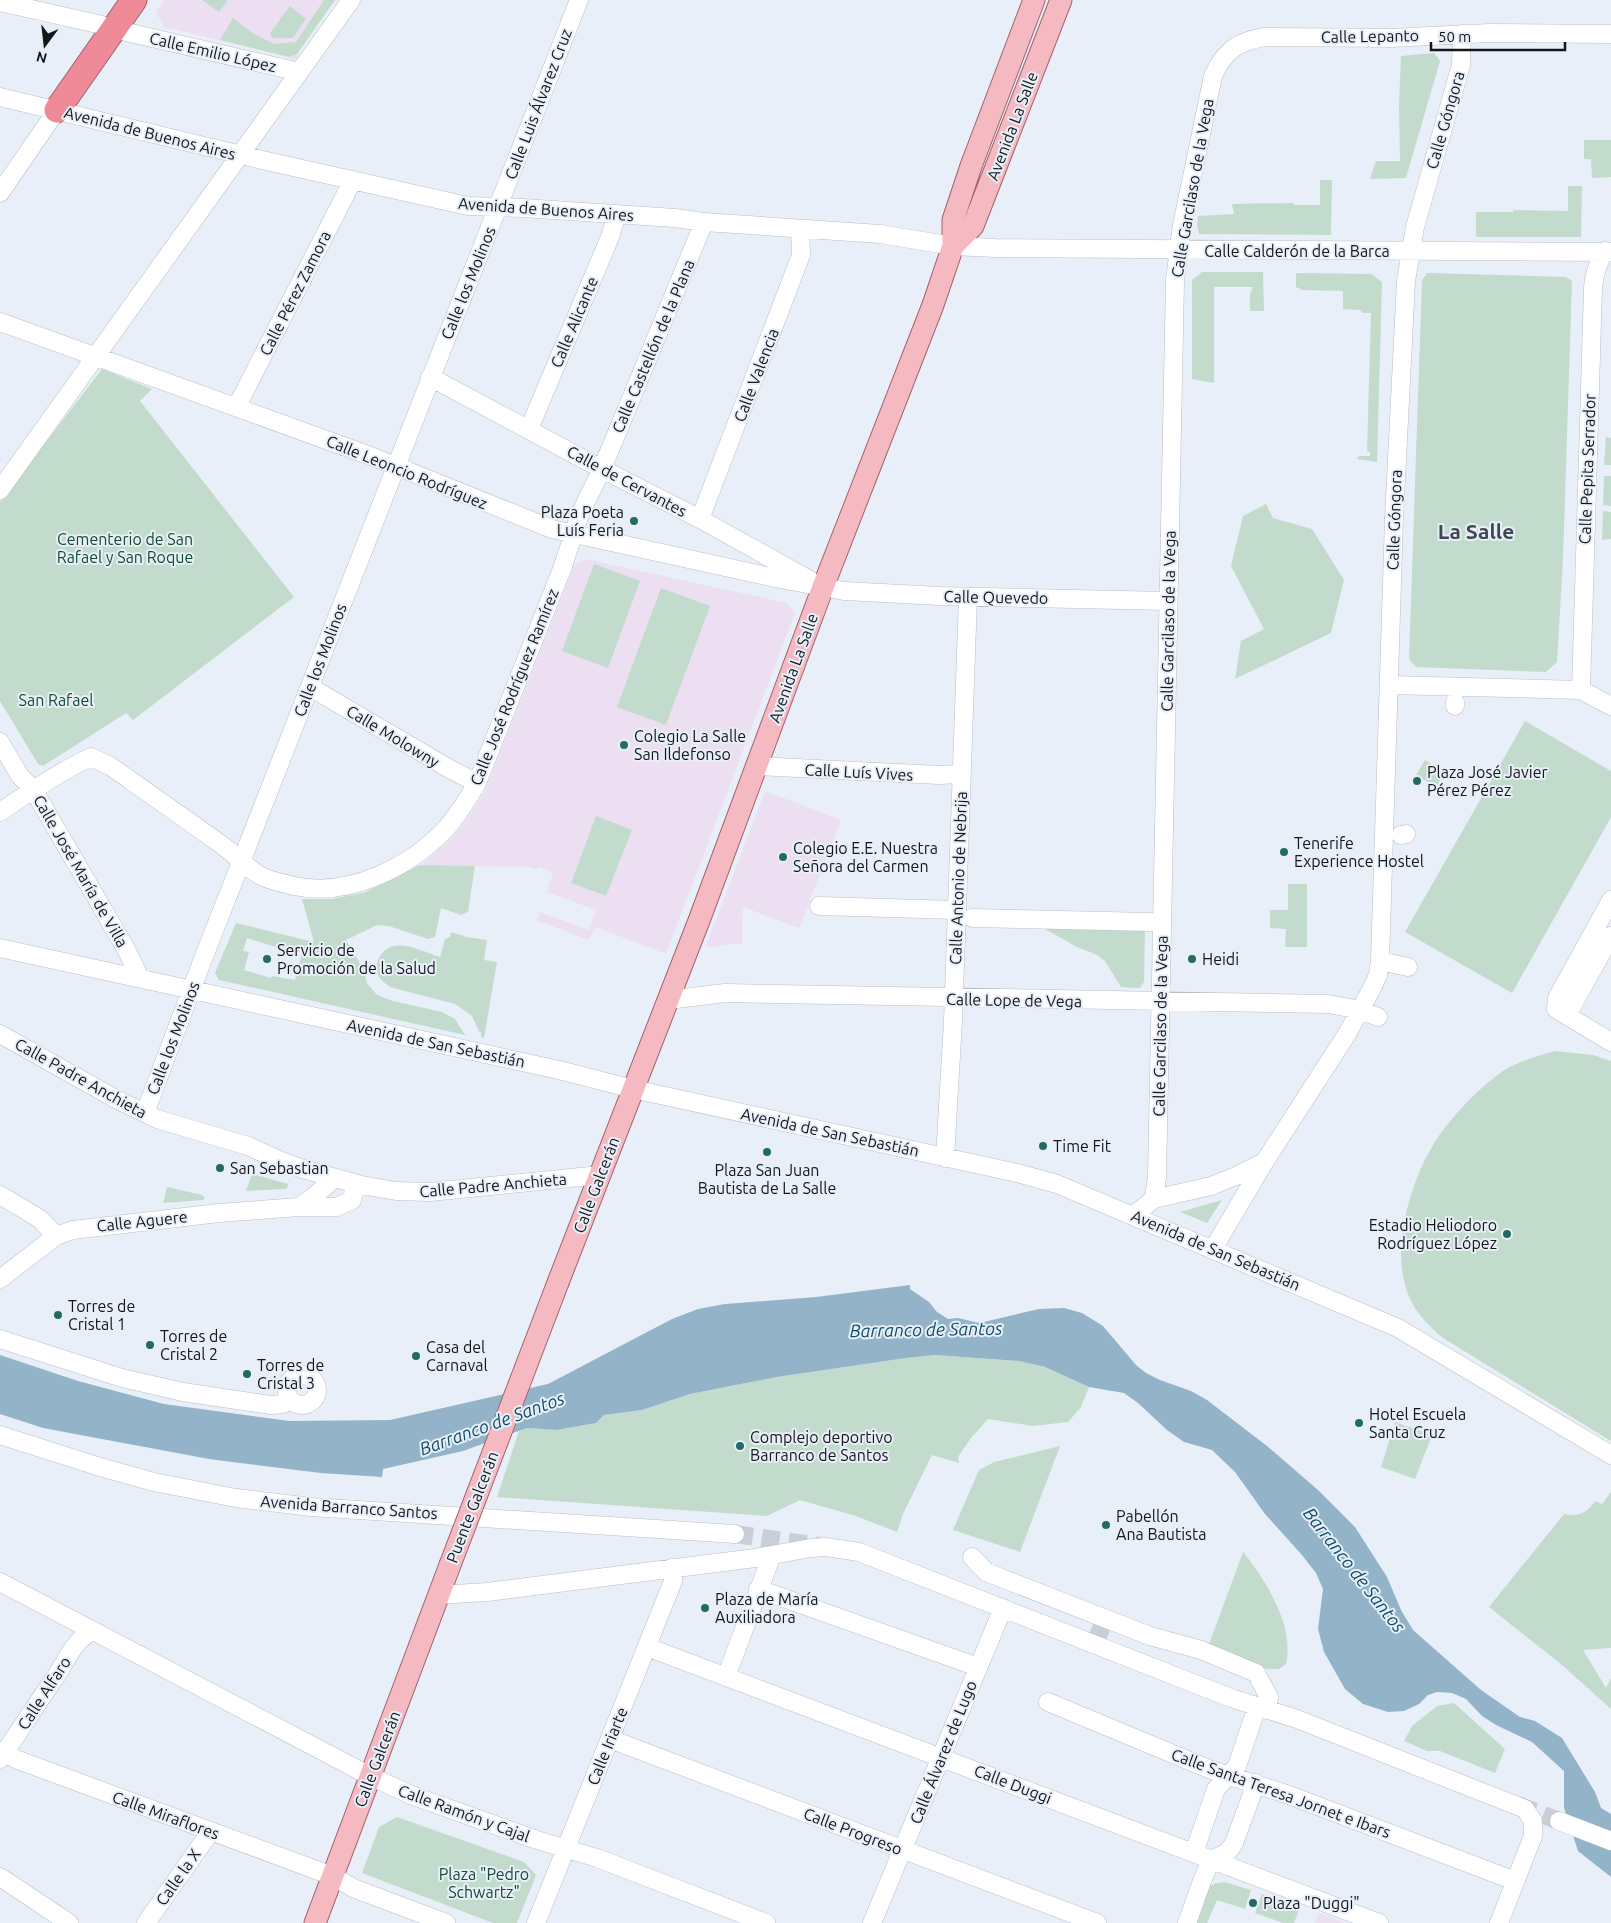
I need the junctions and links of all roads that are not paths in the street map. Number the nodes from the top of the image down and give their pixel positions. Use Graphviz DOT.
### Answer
graph roads {
  1 [pos="119,0"];
  2 [pos="134,0"];
  3 [pos="148,0"];
  4 [pos="351,0"];
  5 [pos="579,0"];
  6 [pos="1034,0"];
  7 [pos="1049,0"];
  8 [pos="1061,0"];
  9 [pos="0,2"];
  10 [pos="102,25"];
  11 [pos="126,32"];
  12 [pos="1462,34"];
  13 [pos="1611,34"];
  14 [pos="1250,39"];
  15 [pos="300,72"];
  16 [pos="0,97"];
  17 [pos="57,110"];
  18 [pos="241,155"];
  19 [pos="353,180"];
  20 [pos="0,193"];
  21 [pos="498,208"];
  22 [pos="617,214"];
  23 [pos="704,222"];
  24 [pos="800,229"];
  25 [pos="953,246"];
  26 [pos="1178,250"];
  27 [pos="1410,251"];
  28 [pos="1608,252"];
  29 [pos="0,322"];
  30 [pos="97,356"];
  31 [pos="430,377"];
  32 [pos="237,406"];
  33 [pos="529,429"];
  34 [pos="396,466"];
  35 [pos="602,469"];
  36 [pos="0,490"];
  37 [pos="700,519"];
  38 [pos="573,534"];
  39 [pos="823,587"];
  40 [pos="968,597"];
  41 [pos="1168,601"];
  42 [pos="1389,685"];
  43 [pos="310,687"];
  44 [pos="1581,690"];
  45 [pos="1611,706"];
  46 [pos="0,742"];
  47 [pos="757,766"];
  48 [pos="961,774"];
  49 [pos="477,783"];
  50 [pos="34,789"];
  51 [pos="0,812"];
  52 [pos="242,862"];
  53 [pos="1611,900"];
  54 [pos="819,906"];
  55 [pos="964,914"];
  56 [pos="1151,922"];
  57 [pos="1611,936"];
  58 [pos="0,948"];
  59 [pos="1380,961"];
  60 [pos="1408,967"];
  61 [pos="140,978"];
  62 [pos="192,990"];
  63 [pos="954,999"];
  64 [pos="668,1000"];
  65 [pos="1161,1003"];
  66 [pos="1556,1008"];
  67 [pos="1361,1010"];
  68 [pos="1378,1017"];
  69 [pos="0,1034"];
  70 [pos="1611,1042"];
  71 [pos="633,1089"];
  72 [pos="144,1113"];
  73 [pos="946,1158"];
  74 [pos="1265,1161"];
  75 [pos="600,1175"];
  76 [pos="342,1180"];
  77 [pos="0,1194"];
  78 [pos="1154,1199"];
  79 [pos="299,1207"];
  80 [pos="1134,1215"];
  81 [pos="56,1236"];
  82 [pos="1214,1249"];
  83 [pos="0,1279"];
  84 [pos="559,1280"];
  85 [pos="0,1339"];
  86 [pos="291,1400"];
  87 [pos="0,1435"];
  88 [pos="1611,1455"];
  89 [pos="736,1534"];
  90 [pos="772,1555"];
  91 [pos="972,1556"];
  92 [pos="671,1568"];
  93 [pos="0,1582"];
  94 [pos="758,1589"];
  95 [pos="438,1595"];
  96 [pos="1003,1608"];
  97 [pos="92,1631"];
  98 [pos="647,1648"];
  99 [pos="978,1667"];
  100 [pos="726,1677"];
  101 [pos="1048,1702"];
  102 [pos="1262,1708"];
  103 [pos="610,1739"];
  104 [pos="1,1754"];
  105 [pos="941,1757"];
  106 [pos="1228,1774"];
  107 [pos="370,1776"];
  108 [pos="1256,1783"];
  109 [pos="1559,1821"];
  110 [pos="210,1831"];
  111 [pos="1611,1842"];
  112 [pos="567,1848"];
  113 [pos="903,1850"];
  114 [pos="1194,1853"];
  115 [pos="1213,1860"];
  116 [pos="333,1876"];
  117 [pos="0,1877"];
  118 [pos="1515,1881"];
  119 [pos="69,1923"];
  120 [pos="146,1923"];
  121 [pos="315,1923"];
  122 [pos="446,1923"];
  123 [pos="536,1923"];
  124 [pos="766,1923"];
  125 [pos="872,1923"];
  126 [pos="1097,1923"];
  127 [pos="1187,1923"];
  128 [pos="1379,1923"];
  129 [pos="1499,1923"];
  1 -- 10 [label="street"];
  2 -- 17 [label="highway"];
  3 -- 11 [label="street"];
  4 -- 15 [label="street"];
  5 -- 21 [label="street, Calle Luis Álvarez Cruz"];
  6 -- 25 [label="main road, Avenida La Salle"];
  7 -- 25 [label="main road"];
  8 -- 25 [label="main road, Avenida La Salle"];
  9 -- 10 [label="street"];
  10 -- 17 [label="street"];
  11 -- 15 [label="street, Calle Emilio López"];
  11 -- 17 [label="street"];
  12 -- 13 [label="street, Calle Lepanto"];
  12 -- 14 [label="street, Calle Lepanto"];
  12 -- 27 [label="street, Calle Góngora"];
  14 -- 26 [label="street, Calle Garcilaso de la Vega"];
  15 -- 18 [label="street"];
  16 -- 17 [label="street, Avenida de Buenos Aires"];
  17 -- 18 [label="street, Avenida de Buenos Aires"];
  17 -- 20 [label="street"];
  18 -- 19 [label="street, Avenida de Buenos Aires"];
  18 -- 30 [label="street"];
  19 -- 21 [label="street, Avenida de Buenos Aires"];
  19 -- 32 [label="street, Calle Pérez Zamora"];
  21 -- 22 [label="street, Avenida de Buenos Aires"];
  21 -- 31 [label="street, Calle los Molinos"];
  22 -- 23 [label="street, Avenida de Buenos Aires"];
  22 -- 33 [label="street, Calle Alicante"];
  23 -- 24 [label="street, Avenida de Buenos Aires"];
  23 -- 35 [label="street, Calle Castellón de la Plana"];
  24 -- 25 [label="street, Avenida de Buenos Aires"];
  24 -- 37 [label="street, Calle Valencia"];
  25 -- 26 [label="street, Calle Calderón de la Barca"];
  25 -- 39 [label="main road, Avenida La Salle"];
  26 -- 27 [label="street, Calle Calderón de la Barca"];
  26 -- 41 [label="street, Calle Garcilaso de la Vega"];
  27 -- 28 [label="street, Calle Calderón de la Barca"];
  27 -- 42 [label="street, Calle Góngora"];
  28 -- 44 [label="street, Calle Pepita Serrador"];
  29 -- 30 [label="street, Calle Leoncio Rodríguez"];
  30 -- 32 [label="street, Calle Leoncio Rodríguez"];
  30 -- 36 [label="street"];
  31 -- 33 [label="street, Calle de Cervantes"];
  31 -- 34 [label="street, Calle los Molinos"];
  32 -- 34 [label="street, Calle Leoncio Rodríguez"];
  33 -- 35 [label="street, Calle de Cervantes"];
  34 -- 38 [label="street, Calle Leoncio Rodríguez"];
  34 -- 43 [label="street, Calle los Molinos"];
  35 -- 37 [label="street, Calle de Cervantes"];
  35 -- 38 [label="street, Calle José Rodríguez Ramírez"];
  37 -- 39 [label="street, Calle de Cervantes"];
  38 -- 39 [label="street, Calle Leoncio Rodríguez"];
  38 -- 49 [label="street, Calle José Rodríguez Ramírez"];
  39 -- 40 [label="street, Calle Quevedo"];
  39 -- 47 [label="main road, Avenida La Salle"];
  40 -- 41 [label="street, Calle Quevedo"];
  40 -- 48 [label="street, Calle Antonio de Nebrija"];
  41 -- 65 [label="street, Calle Garcilaso de la Vega"];
  42 -- 44 [label="street"];
  42 -- 59 [label="street, Calle Góngora"];
  43 -- 49 [label="street, Calle Molowny"];
  43 -- 52 [label="street, Calle los Molinos"];
  44 -- 45 [label="street"];
  46 -- 50 [label="street, Calle José María de Villa"];
  47 -- 48 [label="street, Calle Luís Vives"];
  47 -- 64 [label="main road, Avenida La Salle"];
  48 -- 55 [label="street, Calle Antonio de Nebrija"];
  49 -- 52 [label="street, Calle José Rodríguez Ramírez"];
  50 -- 51 [label="street"];
  50 -- 52 [label="street, Calle José Rodríguez Ramírez"];
  50 -- 61 [label="street, Calle José María de Villa"];
  52 -- 62 [label="street, Calle los Molinos"];
  53 -- 66 [label="street"];
  54 -- 55 [label="street"];
  55 -- 56 [label="street"];
  55 -- 63 [label="street, Calle Antonio de Nebrija"];
  57 -- 66 [label="street"];
  58 -- 61 [label="street, Avenida de San Sebastián"];
  59 -- 60 [label="street"];
  59 -- 67 [label="street, Calle Góngora"];
  61 -- 62 [label="street, Avenida de San Sebastián"];
  62 -- 71 [label="street, Avenida de San Sebastián"];
  62 -- 72 [label="street, Calle los Molinos"];
  63 -- 64 [label="street, Calle Lope de Vega"];
  63 -- 65 [label="street, Calle Lope de Vega"];
  63 -- 73 [label="street, Calle Antonio de Nebrija"];
  64 -- 71 [label="main road, Avenida La Salle"];
  65 -- 67 [label="street, Calle Lope de Vega"];
  65 -- 78 [label="street, Calle Garcilaso de la Vega"];
  66 -- 70 [label="street"];
  67 -- 68 [label="street, Calle Lope de Vega"];
  67 -- 74 [label="street, Calle Góngora"];
  69 -- 72 [label="street, Calle Padre Anchieta"];
  71 -- 73 [label="street, Avenida de San Sebastián"];
  71 -- 75 [label="main road, Calle Galcerán"];
  72 -- 76 [label="street, Calle Padre Anchieta"];
  73 -- 80 [label="street, Avenida de San Sebastián"];
  74 -- 78 [label="street"];
  74 -- 82 [label="street, Calle Góngora"];
  75 -- 76 [label="street, Calle Padre Anchieta"];
  75 -- 84 [label="main road, Calle Galcerán"];
  76 -- 79 [label="street"];
  76 -- 79 [label="street, Calle Aguere"];
  77 -- 81 [label="street"];
  78 -- 80 [label="street"];
  79 -- 81 [label="street, Calle Aguere"];
  80 -- 82 [label="street, Avenida de San Sebastián"];
  81 -- 83 [label="street, Calle Aguere"];
  82 -- 88 [label="street, Avenida de San Sebastián"];
  84 -- 95 [label="main road, Puente Galcerán, bridge"];
  85 -- 86 [label="street"];
  87 -- 89 [label="street, Avenida Barranco Santos"];
  90 -- 92 [label="street"];
  90 -- 94 [label="street"];
  90 -- 96 [label="street"];
  91 -- 102 [label="street"];
  92 -- 95 [label="street"];
  92 -- 98 [label="street, Calle Iriarte"];
  93 -- 97 [label="street, Calle Ramón y Cajal"];
  94 -- 99 [label="street"];
  94 -- 100 [label="street"];
  95 -- 107 [label="main road, Calle Galcerán"];
  96 -- 99 [label="street, Calle Álvarez de Lugo"];
  96 -- 102 [label="street"];
  97 -- 104 [label="street, Calle Alfaro"];
  97 -- 107 [label="street, Calle Ramón y Cajal"];
  98 -- 100 [label="street, Calle Duggi"];
  98 -- 103 [label="street, Calle Iriarte"];
  99 -- 105 [label="street, Calle Álvarez de Lugo"];
  100 -- 105 [label="street, Calle Duggi"];
  101 -- 106 [label="street, Calle Santa Teresa Jornet e Ibars"];
  102 -- 106 [label="street"];
  102 -- 118 [label="street"];
  103 -- 112 [label="street, Calle Iriarte"];
  103 -- 113 [label="street, Calle Progreso"];
  104 -- 110 [label="street, Calle Miraflores"];
  105 -- 113 [label="street, Calle Álvarez de Lugo"];
  105 -- 114 [label="street, Calle Duggi"];
  106 -- 108 [label="street, Calle Santa Teresa Jornet e Ibars"];
  106 -- 114 [label="street"];
  107 -- 112 [label="street, Calle Ramón y Cajal"];
  107 -- 116 [label="main road, Calle Galcerán"];
  108 -- 115 [label="street"];
  108 -- 118 [label="street, Calle Santa Teresa Jornet e Ibars"];
  109 -- 111 [label="street"];
  110 -- 116 [label="street, Calle Miraflores"];
  110 -- 120 [label="street, Calle la X"];
  112 -- 123 [label="street, Calle Iriarte"];
  112 -- 124 [label="street, Calle Ramón y Cajal"];
  113 -- 125 [label="street, Calle Álvarez de Lugo"];
  113 -- 126 [label="street, Calle Progreso"];
  114 -- 115 [label="street, Calle Duggi"];
  115 -- 127 [label="street"];
  115 -- 128 [label="street, Calle Duggi"];
  116 -- 121 [label="main road, Calle Galcerán"];
  116 -- 122 [label="street, Calle Miraflores"];
  117 -- 119 [label="street"];
  118 -- 129 [label="street"];
}
